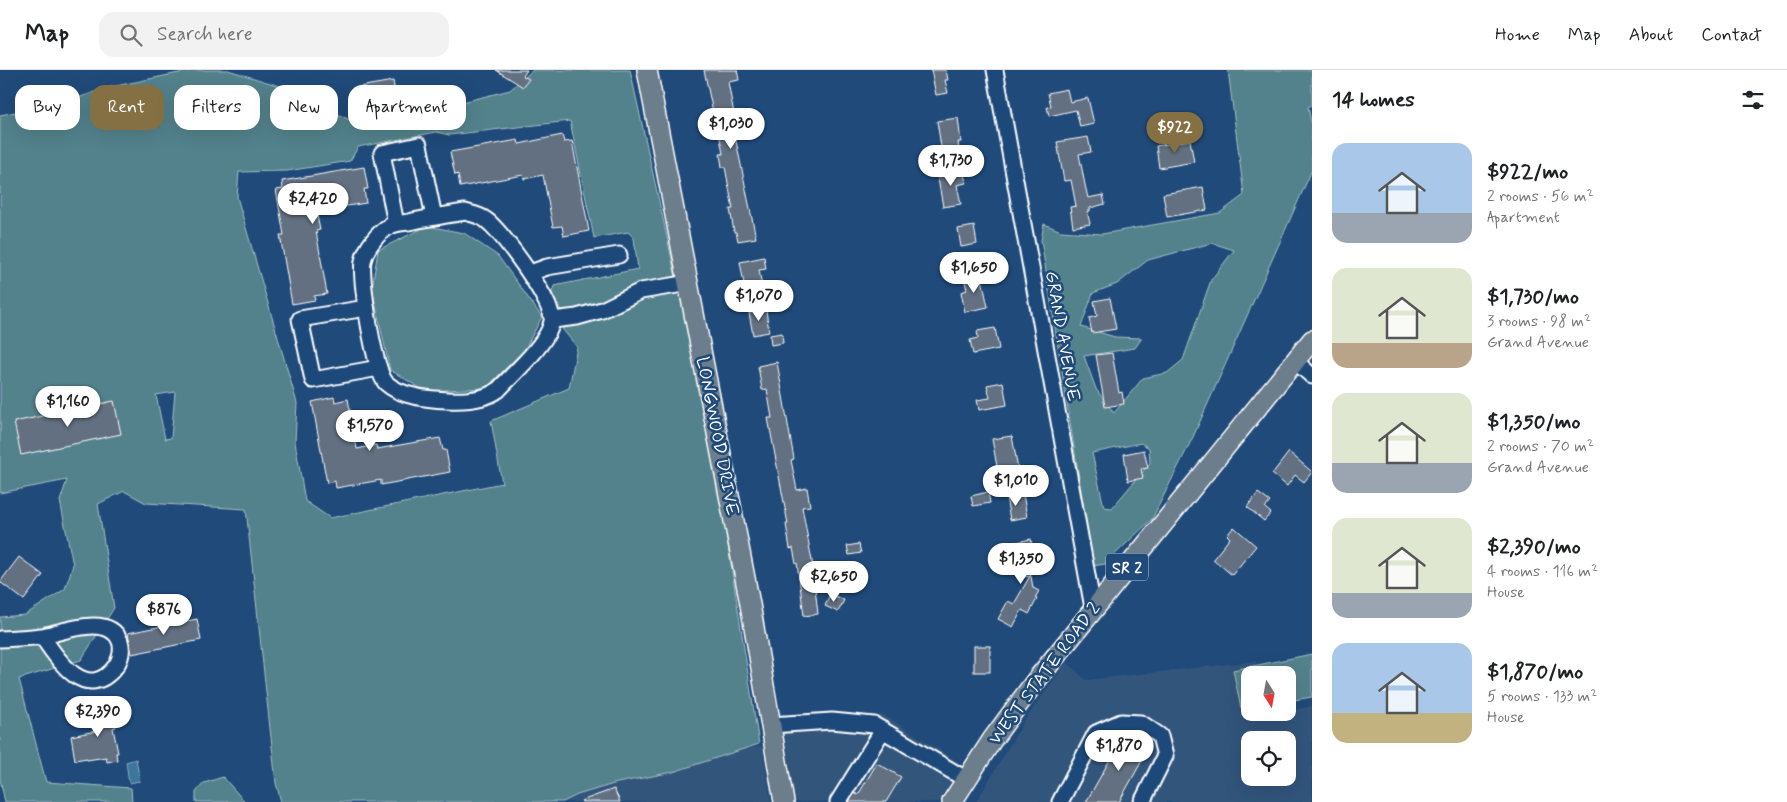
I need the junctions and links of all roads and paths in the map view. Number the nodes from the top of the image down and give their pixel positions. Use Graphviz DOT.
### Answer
graph roads {
  1 [pos="647,70"];
  2 [pos="996,70"];
  3 [pos="434,217"];
  4 [pos="396,224"];
  5 [pos="619,254"];
  6 [pos="530,273"];
  7 [pos="689,283"];
  8 [pos="366,308"];
  9 [pos="552,320"];
  10 [pos="1312,340"];
  11 [pos="1296,361"];
  12 [pos="379,368"];
  13 [pos="1312,376"];
  14 [pos="1094,608"];
  15 [pos="42,636"];
  16 [pos="0,640"];
  17 [pos="771,725"];
  18 [pos="883,730"];
  19 [pos="967,780"];
  20 [pos="784,802"];
  21 [pos="838,802"];
  22 [pos="952,802"];
  23 [pos="1060,802"];
  24 [pos="1142,802"];
  1 -- 7 [label="main road, LONGWOOD DRIVE"];
  2 -- 14 [label="street, GRAND AVENUE"];
  3 -- 4 [label="street"];
  3 -- 4 [label="street"];
  3 -- 6 [label="street"];
  4 -- 8 [label="street"];
  5 -- 6 [label="street"];
  6 -- 9 [label="street"];
  7 -- 9 [label="street"];
  7 -- 17 [label="main road, LONGWOOD DRIVE"];
  8 -- 12 [label="street"];
  8 -- 12 [label="street"];
  9 -- 12 [label="street"];
  10 -- 11 [label="main road, WEST STATE ROAD 2 / SR 2"];
  11 -- 13 [label="street"];
  11 -- 14 [label="main road, WEST STATE ROAD 2 / SR 2"];
  14 -- 19 [label="main road, WEST STATE ROAD 2 / SR 2"];
  15 -- 15 [label="street"];
  15 -- 16 [label="street"];
  17 -- 18 [label="street"];
  17 -- 20 [label="main road, LONGWOOD DRIVE"];
  18 -- 19 [label="street"];
  18 -- 21 [label="street"];
  19 -- 22 [label="main road, WEST STATE ROAD 2 / SR 2"];
  23 -- 24 [label="street"];
}
